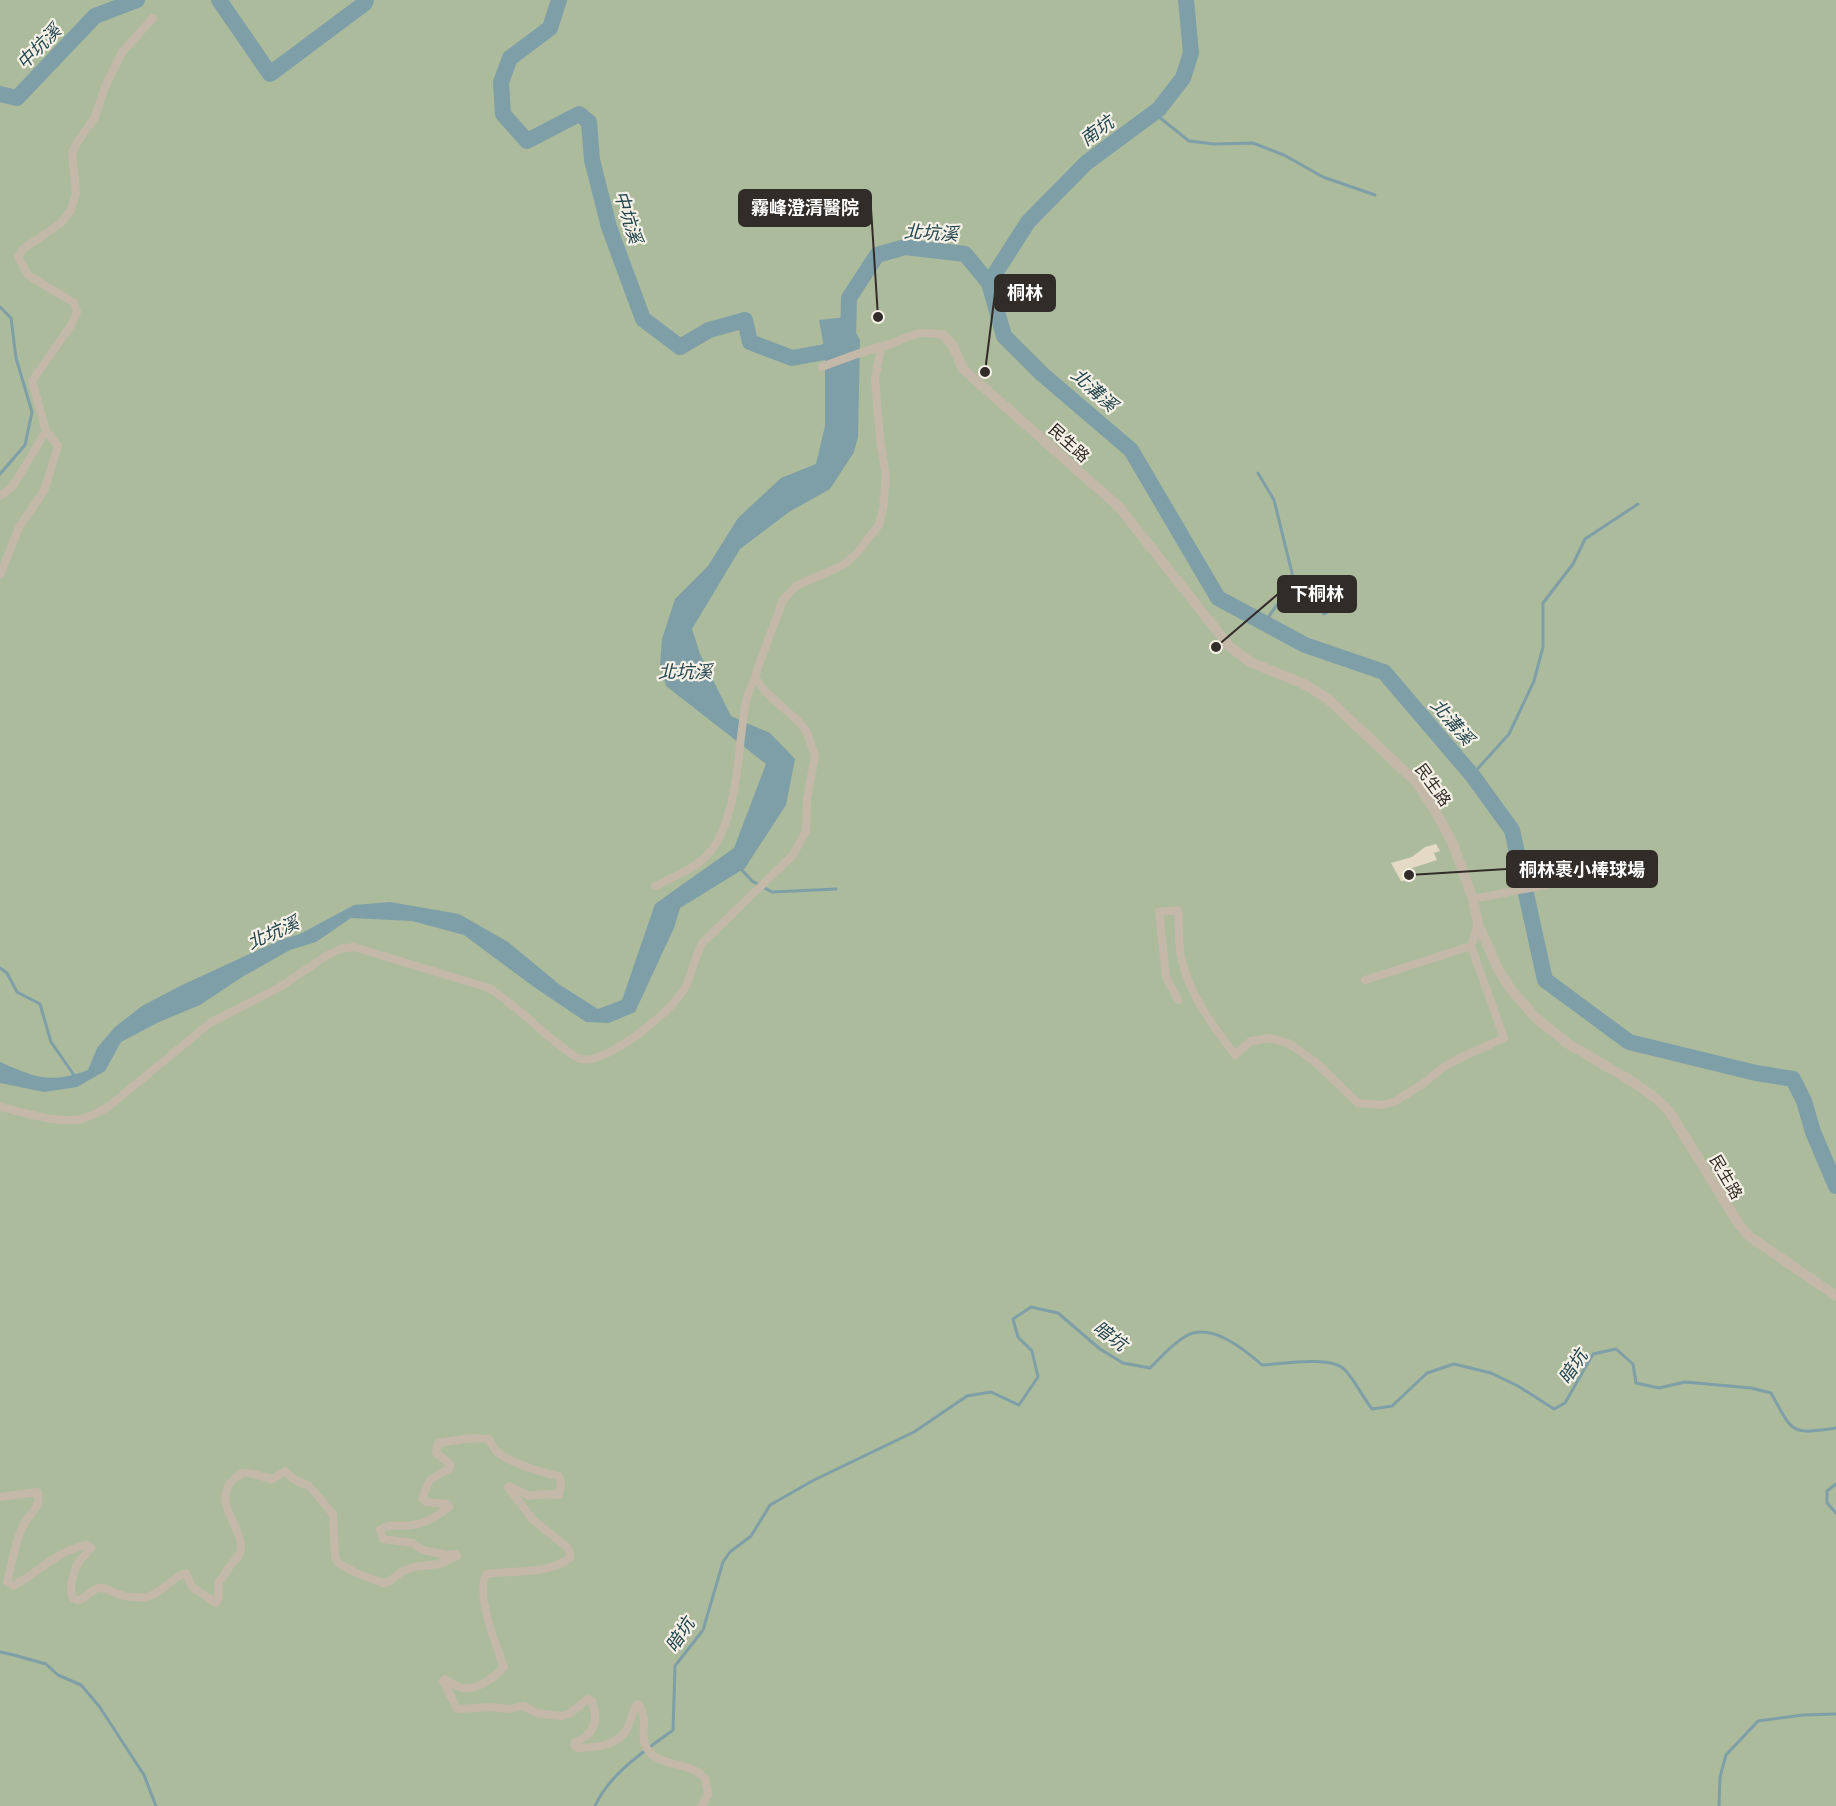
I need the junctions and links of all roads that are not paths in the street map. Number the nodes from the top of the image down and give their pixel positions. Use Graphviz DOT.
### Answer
graph roads {
  1 [pos="153,18"];
  2 [pos="943,334"];
  3 [pos="881,347"];
  4 [pos="822,367"];
  5 [pos="46,431"];
  6 [pos="0,496"];
  7 [pos="0,575"];
  8 [pos="755,679"];
  9 [pos="1562,882"];
  10 [pos="655,886"];
  11 [pos="1473,899"];
  12 [pos="1478,924"];
  13 [pos="1471,946"];
  14 [pos="1365,980"];
  15 [pos="1178,1000"];
  16 [pos="0,1107"];
  17 [pos="1836,1296"];
  18 [pos="0,1497"];
  19 [pos="701,1806"];
  1 -- 5 [label="street"];
  2 -- 3 [label="street"];
  2 -- 11 [label="street, 民生路"];
  3 -- 4 [label="street"];
  3 -- 8 [label="street"];
  5 -- 6 [label="street"];
  5 -- 7 [label="street"];
  8 -- 10 [label="street"];
  8 -- 16 [label="street"];
  9 -- 11 [label="street"];
  11 -- 12 [label="street, 民生路"];
  12 -- 13 [label="street"];
  12 -- 17 [label="street, 民生路"];
  13 -- 14 [label="street"];
  13 -- 15 [label="street"];
  18 -- 19 [label="street"];
}
